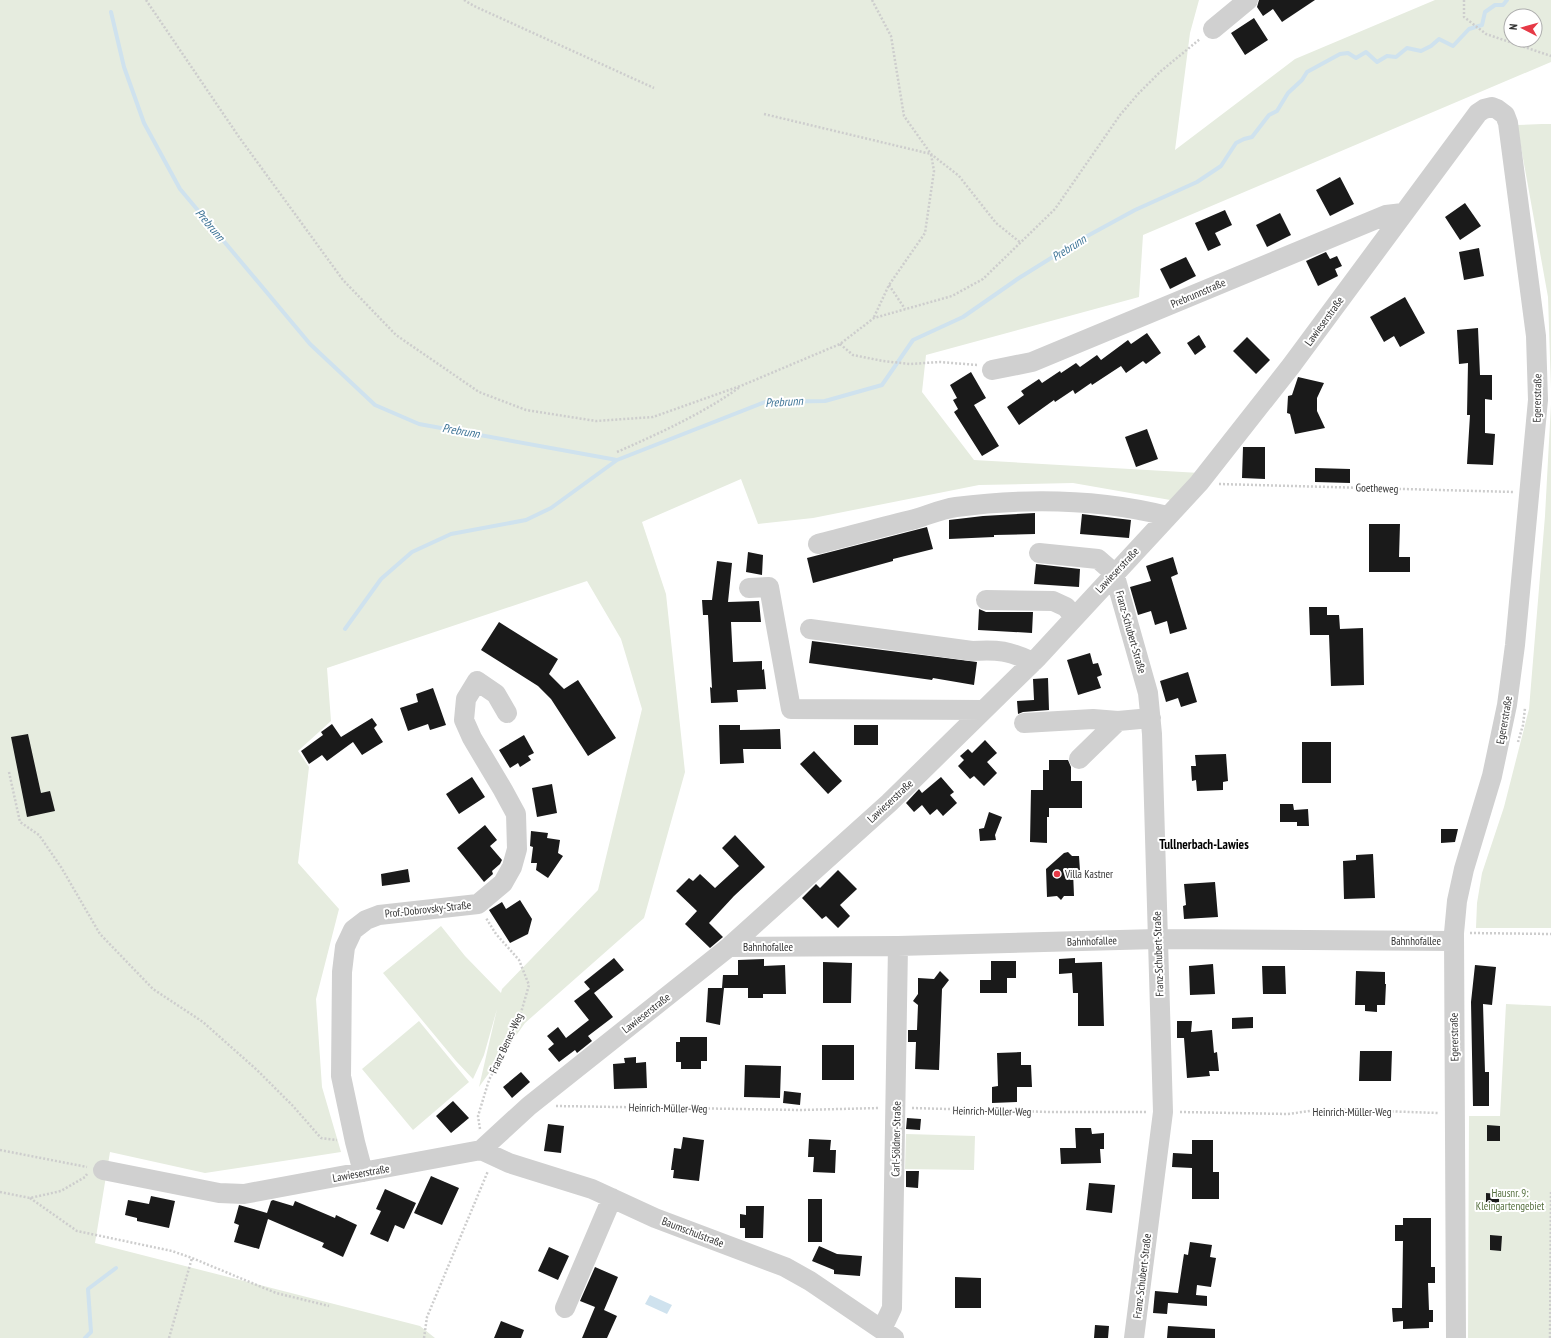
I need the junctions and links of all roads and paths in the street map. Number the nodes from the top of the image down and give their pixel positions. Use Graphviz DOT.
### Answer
graph roads {
  1 [pos="146,0"];
  2 [pos="464,0"];
  3 [pos="872,0"];
  4 [pos="1248,0"];
  5 [pos="1464,0"];
  6 [pos="1213,29"];
  7 [pos="1551,56"];
  8 [pos="654,88"];
  9 [pos="1492,107"];
  10 [pos="764,114"];
  11 [pos="931,154"];
  12 [pos="1403,213"];
  13 [pos="1021,243"];
  14 [pos="889,285"];
  15 [pos="905,309"];
  16 [pos="874,318"];
  17 [pos="840,344"];
  18 [pos="992,370"];
  19 [pos="743,385"];
  20 [pos="617,452"];
  21 [pos="1199,483"];
  22 [pos="1528,493"];
  23 [pos="1167,516"];
  24 [pos="818,544"];
  25 [pos="1039,553"];
  26 [pos="1114,573"];
  27 [pos="749,588"];
  28 [pos="986,600"];
  29 [pos="1074,616"];
  30 [pos="810,629"];
  31 [pos="1033,662"];
  32 [pos="984,710"];
  33 [pos="508,713"];
  34 [pos="1151,718"];
  35 [pos="1118,721"];
  36 [pos="1024,723"];
  37 [pos="1079,759"];
  38 [pos="9,772"];
  39 [pos="478,904"];
  40 [pos="1551,934"];
  41 [pos="1454,937"];
  42 [pos="1157,939"];
  43 [pos="898,946"];
  44 [pos="729,947"];
  45 [pos="529,1106"];
  46 [pos="896,1108"];
  47 [pos="1163,1112"];
  48 [pos="1455,1114"];
  49 [pos="355,1142"];
  50 [pos="0,1150"];
  51 [pos="488,1153"];
  52 [pos="103,1170"];
  53 [pos="363,1172"];
  54 [pos="0,1192"];
  55 [pos="1551,1192"];
  56 [pos="30,1198"];
  57 [pos="612,1198"];
  58 [pos="192,1258"];
  59 [pos="329,1306"];
  60 [pos="565,1308"];
  61 [pos="888,1334"];
  62 [pos="170,1338"];
  63 [pos="424,1338"];
  64 [pos="1134,1338"];
  65 [pos="1456,1338"];
  66 [pos="1550,1338"];
  1 -- 19 [label="path"];
  2 -- 8 [label="path"];
  3 -- 11 [label="path"];
  4 -- 6 [label="street"];
  5 -- 7 [label="path"];
  6 -- 13 [label="path"];
  9 -- 12 [label="street, Lawieserstraße"];
  9 -- 22 [label="street, Egererstraße"];
  10 -- 11 [label="path"];
  11 -- 13 [label="path"];
  11 -- 14 [label="path"];
  12 -- 18 [label="street, Prebrunnstraße"];
  12 -- 21 [label="street, Lawieserstraße"];
  13 -- 15 [label="path"];
  14 -- 15 [label="path"];
  14 -- 16 [label="path"];
  15 -- 16 [label="path"];
  16 -- 17 [label="path"];
  17 -- 18 [label="path"];
  17 -- 19 [label="path"];
  19 -- 20 [label="path"];
  21 -- 22 [label="path, Goetheweg"];
  21 -- 23 [label="street, Lawieserstraße"];
  22 -- 41 [label="street, Egererstraße"];
  23 -- 24 [label="street"];
  23 -- 26 [label="street, Lawieserstraße"];
  25 -- 26 [label="street"];
  26 -- 29 [label="street, Lawieserstraße"];
  26 -- 34 [label="street, Franz-Schubert-Straße"];
  27 -- 32 [label="street"];
  28 -- 29 [label="street"];
  29 -- 31 [label="street, Lawieserstraße"];
  30 -- 31 [label="street"];
  31 -- 32 [label="street, Lawieserstraße"];
  32 -- 44 [label="street, Lawieserstraße"];
  33 -- 39 [label="street, Prof.-Dobrovsky-Straße"];
  34 -- 35 [label="street"];
  34 -- 42 [label="street, Franz-Schubert-Straße"];
  35 -- 36 [label="street"];
  35 -- 37 [label="street"];
  38 -- 49 [label="path"];
  39 -- 49 [label="street, Prof.-Dobrovsky-Straße"];
  39 -- 51 [label="path, Franz Benes-Weg"];
  40 -- 41 [label="path"];
  41 -- 42 [label="street, Bahnhofallee"];
  41 -- 48 [label="street, Egererstraße"];
  42 -- 43 [label="street, Bahnhofallee"];
  42 -- 47 [label="street, Franz-Schubert-Straße"];
  43 -- 44 [label="street, Bahnhofallee"];
  43 -- 46 [label="street, Carl-Söldner-Straße"];
  44 -- 45 [label="street, Lawieserstraße"];
  45 -- 46 [label="path, Heinrich-Müller-Weg"];
  45 -- 51 [label="street, Lawieserstraße"];
  46 -- 47 [label="path, Heinrich-Müller-Weg"];
  46 -- 61 [label="street, Carl-Söldner-Straße"];
  47 -- 48 [label="path, Heinrich-Müller-Weg"];
  47 -- 64 [label="street, Franz-Schubert-Straße"];
  48 -- 65 [label="street, Egererstraße"];
  49 -- 53 [label="street, Prof.-Dobrovsky-Straße"];
  50 -- 56 [label="path"];
  51 -- 53 [label="street, Lawieserstraße"];
  51 -- 57 [label="street, Baumschulstraße"];
  51 -- 63 [label="path"];
  52 -- 53 [label="street, Lawieserstraße"];
  54 -- 56 [label="path"];
  55 -- 66 [label="path"];
  56 -- 58 [label="path"];
  57 -- 60 [label="street"];
  57 -- 61 [label="street, Baumschulstraße"];
  58 -- 59 [label="path"];
  58 -- 62 [label="path"];
}
